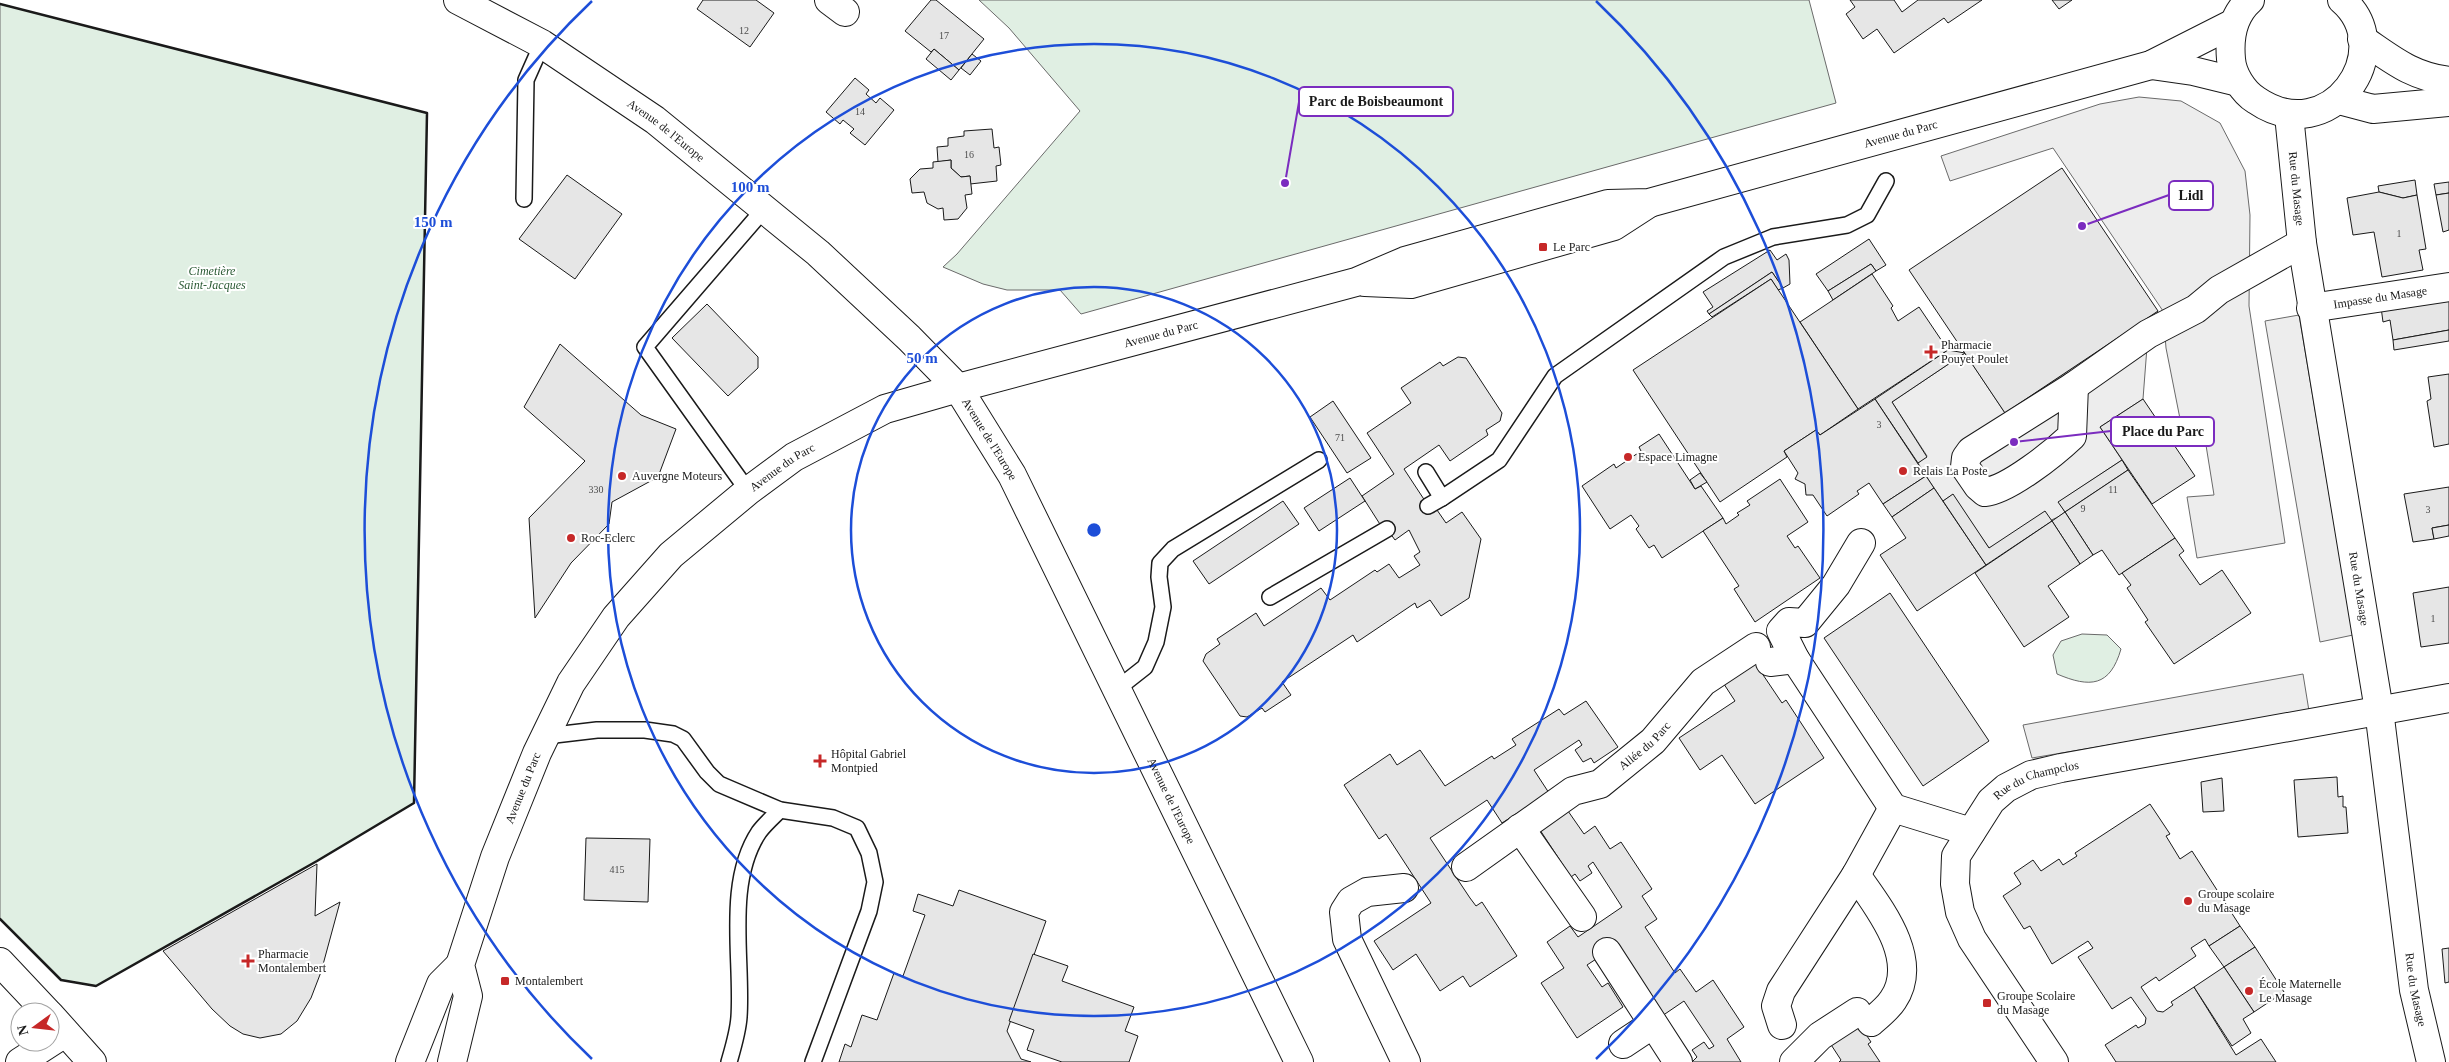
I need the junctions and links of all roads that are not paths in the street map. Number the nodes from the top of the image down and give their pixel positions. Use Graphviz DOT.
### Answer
graph roads {
  1 [pos="458,0"];
  2 [pos="2250,0"];
  3 [pos="2342,0"];
  4 [pos="2234,23"];
  5 [pos="2362,40"];
  6 [pos="542,44"];
  7 [pos="2151,66"];
  8 [pos="2449,81"];
  9 [pos="2238,82"];
  10 [pos="2339,100"];
  11 [pos="2449,102"];
  12 [pos="2289,115"];
  13 [pos="1886,181"];
  14 [pos="524,199"];
  15 [pos="765,208"];
  16 [pos="2302,243"];
  17 [pos="2449,287"];
  18 [pos="2311,308"];
  19 [pos="2074,386"];
  20 [pos="958,388"];
  21 [pos="1319,460"];
  22 [pos="1426,472"];
  23 [pos="748,491"];
  24 [pos="1442,498"];
  25 [pos="1428,506"];
  26 [pos="1387,529"];
  27 [pos="1861,543"];
  28 [pos="1270,597"];
  29 [pos="1774,656"];
  30 [pos="1117,688"];
  31 [pos="2449,698"];
  32 [pos="2379,710"];
  33 [pos="546,736"];
  34 [pos="1893,808"];
  35 [pos="780,810"];
  36 [pos="1520,828"];
  37 [pos="1971,832"];
  38 [pos="1466,867"];
  39 [pos="1856,875"];
  40 [pos="1404,888"];
  41 [pos="1582,917"];
  42 [pos="1607,952"];
  43 [pos="0,962"];
  44 [pos="460,965"];
  45 [pos="38,1002"];
  46 [pos="1653,1024"];
  47 [pos="1782,1025"];
  48 [pos="60,1026"];
  49 [pos="1622,1044"];
  50 [pos="30,1052"];
  51 [pos="20,1062"];
  52 [pos="92,1062"];
  53 [pos="410,1062"];
  54 [pos="452,1062"];
  55 [pos="729,1062"];
  56 [pos="813,1062"];
  57 [pos="1299,1062"];
  58 [pos="1406,1062"];
  59 [pos="1678,1062"];
  60 [pos="1794,1062"];
  61 [pos="2054,1062"];
  62 [pos="2431,1062"];
  1 -- 6 [label="street, Avenue de l'Europe"];
  2 -- 4 [label="street"];
  3 -- 5 [label="street"];
  4 -- 7 [label="street, Avenue du Parc"];
  4 -- 9 [label="street"];
  5 -- 8 [label="street"];
  5 -- 10 [label="street"];
  6 -- 14 [label="lane"];
  6 -- 15 [label="street, Avenue de l'Europe"];
  7 -- 9 [label="street, Avenue du Parc"];
  7 -- 20 [label="street, Avenue du Parc"];
  9 -- 12 [label="street"];
  10 -- 11 [label="street"];
  10 -- 12 [label="street"];
  12 -- 16 [label="street, Rue du Masage"];
  13 -- 24 [label="lane"];
  15 -- 20 [label="street, Avenue de l'Europe"];
  15 -- 23 [label="lane"];
  16 -- 18 [label="street, Rue du Masage"];
  16 -- 19 [label="street"];
  17 -- 18 [label="street, Impasse du Masage"];
  18 -- 32 [label="street, Rue du Masage"];
  20 -- 23 [label="street, Avenue du Parc"];
  20 -- 30 [label="street, Avenue de l'Europe"];
  21 -- 30 [label="lane"];
  22 -- 24 [label="lane"];
  23 -- 33 [label="street, Avenue du Parc"];
  24 -- 25 [label="lane"];
  26 -- 28 [label="lane"];
  27 -- 29 [label="street"];
  29 -- 34 [label="street"];
  29 -- 36 [label="street, Allée du Parc"];
  30 -- 57 [label="street, Avenue de l'Europe"];
  31 -- 32 [label="street, Rue du Champclos"];
  32 -- 37 [label="street, Rue du Champclos"];
  32 -- 62 [label="street, Rue du Masage"];
  33 -- 35 [label="lane"];
  33 -- 44 [label="street, Avenue du Parc"];
  34 -- 37 [label="street"];
  34 -- 39 [label="street"];
  35 -- 55 [label="lane"];
  35 -- 56 [label="lane"];
  36 -- 38 [label="street, Allée du Parc"];
  36 -- 41 [label="street"];
  37 -- 61 [label="street, Rue du Champclos"];
  39 -- 47 [label="street"];
  39 -- 60 [label="street"];
  40 -- 58 [label="street"];
  42 -- 46 [label="street"];
  43 -- 45 [label="street"];
  44 -- 53 [label="street, Avenue du Parc"];
  44 -- 54 [label="street"];
  46 -- 49 [label="street"];
  46 -- 59 [label="street"];
  48 -- 52 [label="street"];
  50 -- 51 [label="street"];
}
